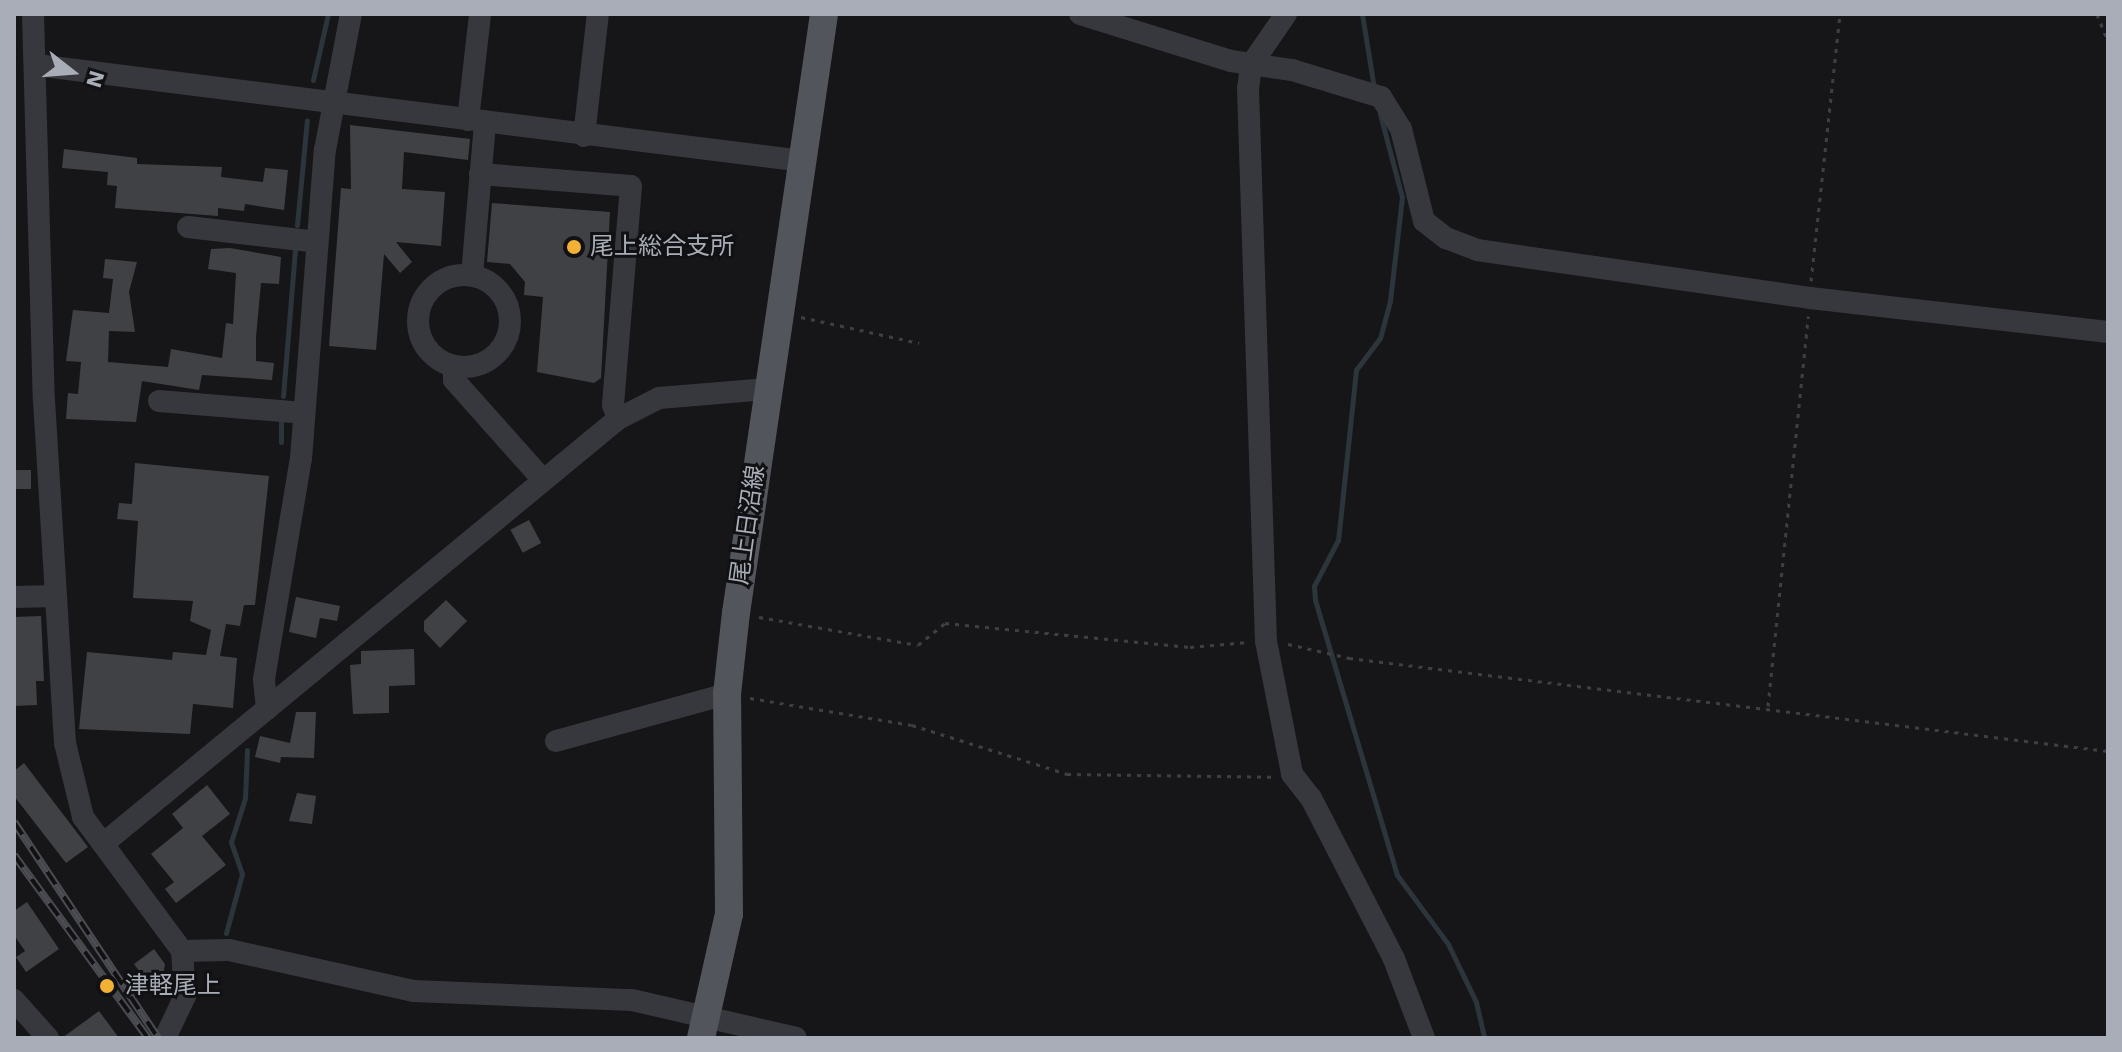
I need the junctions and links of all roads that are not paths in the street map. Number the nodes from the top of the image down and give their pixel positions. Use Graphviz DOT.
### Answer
graph roads {
  1 [pos="33,14"];
  2 [pos="351,14"];
  3 [pos="480,14"];
  4 [pos="598,14"];
  5 [pos="824,14"];
  6 [pos="1080,14"];
  7 [pos="1286,14"];
  8 [pos="36,65"];
  9 [pos="1251,65"];
  10 [pos="332,103"];
  11 [pos="476,121"];
  12 [pos="584,136"];
  13 [pos="802,161"];
  14 [pos="480,174"];
  15 [pos="188,227"];
  16 [pos="317,242"];
  17 [pos="472,275"];
  18 [pos="2108,332"];
  19 [pos="454,366"];
  20 [pos="766,389"];
  21 [pos="159,401"];
  22 [pos="304,413"];
  23 [pos="618,419"];
  24 [pos="543,480"];
  25 [pos="55,596"];
  26 [pos="14,597"];
  27 [pos="727,694"];
  28 [pos="267,709"];
  29 [pos="556,741"];
  30 [pos="103,844"];
  31 [pos="182,951"];
  32 [pos="14,1000"];
  33 [pos="704,1029"];
  34 [pos="48,1038"];
  35 [pos="165,1038"];
  36 [pos="796,1038"];
  37 [pos="1424,1038"];
  1 -- 8 [label="street"];
  2 -- 10 [label="street"];
  3 -- 11 [label="street"];
  4 -- 12 [label="street"];
  5 -- 13 [label="main road, 尾上日沼線"];
  6 -- 9 [label="street"];
  7 -- 9 [label="street"];
  8 -- 10 [label="street"];
  8 -- 25 [label="street"];
  9 -- 18 [label="street"];
  9 -- 37 [label="street"];
  10 -- 11 [label="street"];
  10 -- 16 [label="street"];
  11 -- 12 [label="street"];
  11 -- 14 [label="street"];
  12 -- 13 [label="street"];
  13 -- 20 [label="main road, 尾上日沼線"];
  14 -- 17 [label="street"];
  14 -- 23 [label="street"];
  15 -- 16 [label="street"];
  16 -- 22 [label="street"];
  17 -- 19 [label="street"];
  17 -- 19 [label="street"];
  19 -- 24 [label="street"];
  20 -- 23 [label="street"];
  20 -- 27 [label="main road, 尾上日沼線"];
  21 -- 22 [label="street"];
  22 -- 28 [label="street"];
  23 -- 24 [label="street"];
  24 -- 28 [label="street"];
  25 -- 26 [label="street"];
  25 -- 30 [label="street"];
  27 -- 29 [label="street"];
  27 -- 33 [label="main road, 尾上日沼線"];
  28 -- 30 [label="street"];
  30 -- 31 [label="street"];
  31 -- 33 [label="street"];
  31 -- 35 [label="street"];
  32 -- 34 [label="street"];
  33 -- 36 [label="street"];
}
